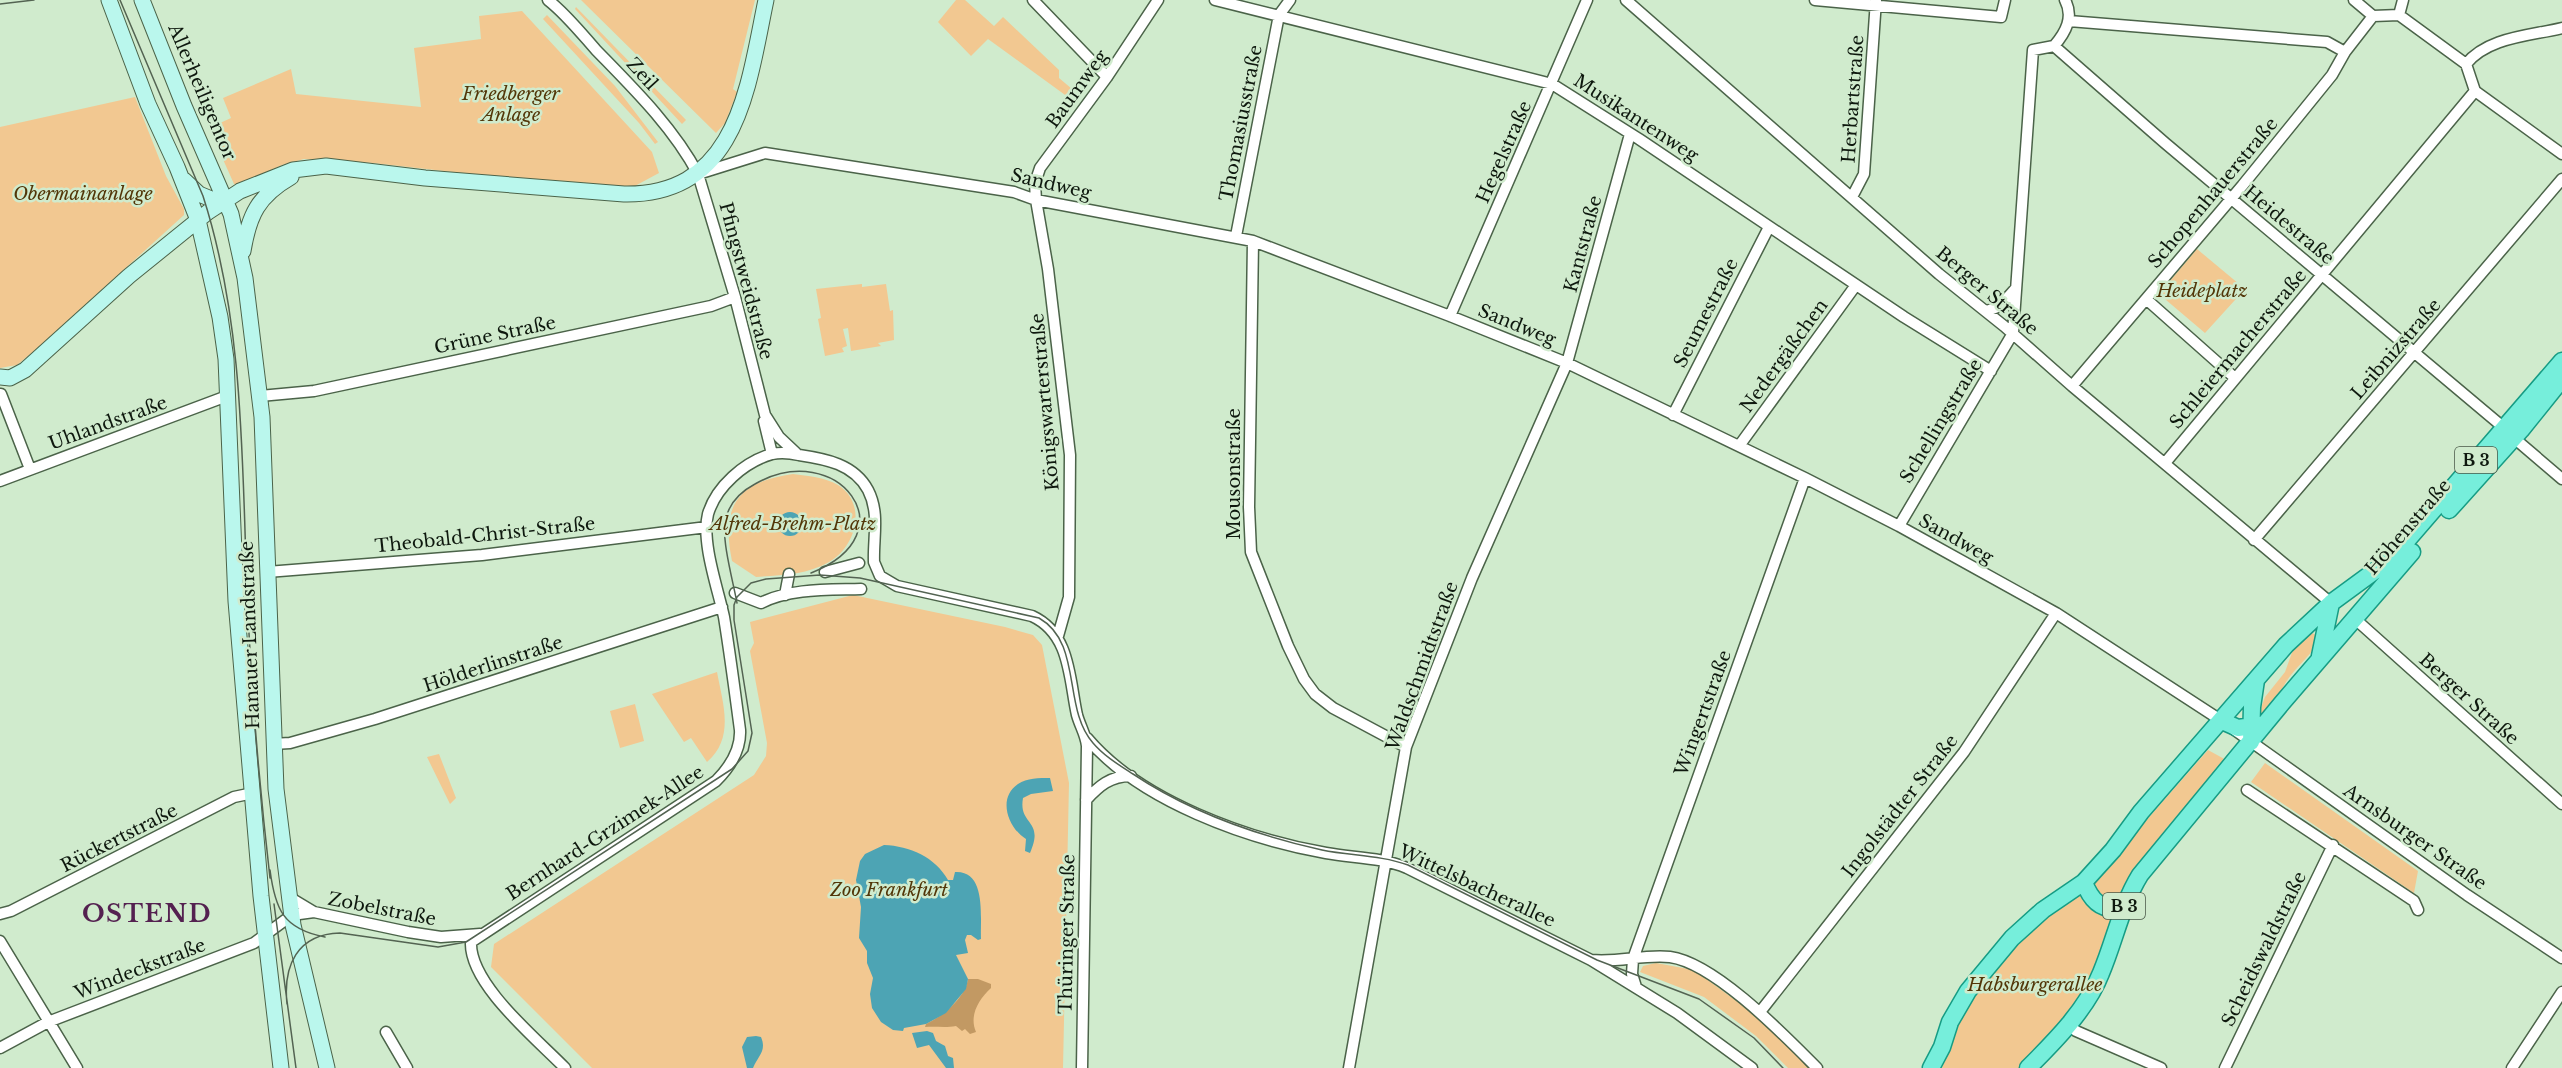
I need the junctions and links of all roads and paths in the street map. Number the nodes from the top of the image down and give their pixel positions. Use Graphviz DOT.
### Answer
graph roads {
  1 [pos="109,0"];
  2 [pos="142,0"];
  3 [pos="765,0"];
  4 [pos="1033,0"];
  5 [pos="1158,0"];
  6 [pos="1215,0"];
  7 [pos="1290,0"];
  8 [pos="1587,0"];
  9 [pos="1626,0"];
  10 [pos="1815,0"];
  11 [pos="2005,0"];
  12 [pos="2065,0"];
  13 [pos="2354,0"];
  14 [pos="2403,0"];
  15 [pos="551,1"];
  16 [pos="1875,3"];
  17 [pos="1279,15"];
  18 [pos="2399,15"];
  19 [pos="2373,16"];
  20 [pos="2069,21"];
  21 [pos="2562,28"];
  22 [pos="2054,46"];
  23 [pos="2345,52"];
  24 [pos="2466,64"];
  25 [pos="1107,77"];
  26 [pos="1552,84"];
  27 [pos="2475,91"];
  28 [pos="1630,134"];
  29 [pos="2562,154"];
  30 [pos="309,167"];
  31 [pos="180,173"];
  32 [pos="698,174"];
  33 [pos="2562,179"];
  34 [pos="1852,197"];
  35 [pos="2232,198"];
  36 [pos="1036,200"];
  37 [pos="223,201"];
  38 [pos="198,220"];
  39 [pos="1769,227"];
  40 [pos="1236,236"];
  41 [pos="1253,241"];
  42 [pos="242,258"];
  43 [pos="2323,275"];
  44 [pos="1856,285"];
  45 [pos="2016,288"];
  46 [pos="735,297"];
  47 [pos="2146,299"];
  48 [pos="1987,311"];
  49 [pos="1450,316"];
  50 [pos="2013,333"];
  51 [pos="2414,354"];
  52 [pos="2562,361"];
  53 [pos="1567,363"];
  54 [pos="1991,371"];
  55 [pos="0,377"];
  56 [pos="2235,378"];
  57 [pos="2562,379"];
  58 [pos="2072,386"];
  59 [pos="1,394"];
  60 [pos="227,396"];
  61 [pos="260,396"];
  62 [pos="760,398"];
  63 [pos="1673,415"];
  64 [pos="2509,433"];
  65 [pos="1739,446"];
  66 [pos="772,454"];
  67 [pos="800,455"];
  68 [pos="2165,463"];
  69 [pos="30,469"];
  70 [pos="1805,478"];
  71 [pos="2562,478"];
  72 [pos="0,481"];
  73 [pos="1899,526"];
  74 [pos="707,527"];
  75 [pos="2254,540"];
  76 [pos="859,563"];
  77 [pos="267,573"];
  78 [pos="789,574"];
  79 [pos="861,589"];
  80 [pos="828,590"];
  81 [pos="735,593"];
  82 [pos="785,595"];
  83 [pos="2331,603"];
  84 [pos="722,607"];
  85 [pos="2056,613"];
  86 [pos="2354,618"];
  87 [pos="1058,636"];
  88 [pos="2319,660"];
  89 [pos="2256,680"];
  90 [pos="2222,721"];
  91 [pos="2257,730"];
  92 [pos="1087,738"];
  93 [pos="273,744"];
  94 [pos="1406,747"];
  95 [pos="1131,776"];
  96 [pos="2247,790"];
  97 [pos="253,793"];
  98 [pos="1086,800"];
  99 [pos="2562,804"];
  100 [pos="2332,845"];
  101 [pos="1386,861"];
  102 [pos="2084,882"];
  103 [pos="289,897"];
  104 [pos="2123,907"];
  105 [pos="2418,910"];
  106 [pos="314,912"];
  107 [pos="0,914"];
  108 [pos="290,916"];
  109 [pos="481,934"];
  110 [pos="265,937"];
  111 [pos="0,941"];
  112 [pos="2557,955"];
  113 [pos="1633,959"];
  114 [pos="1591,960"];
  115 [pos="1636,987"];
  116 [pos="2562,992"];
  117 [pos="1760,1012"];
  118 [pos="48,1022"];
  119 [pos="2068,1024"];
  120 [pos="386,1032"];
  121 [pos="0,1048"];
  122 [pos="77,1068"];
  123 [pos="281,1068"];
  124 [pos="327,1068"];
  125 [pos="407,1068"];
  126 [pos="565,1068"];
  127 [pos="1082,1068"];
  128 [pos="1349,1068"];
  129 [pos="1752,1068"];
  130 [pos="1817,1068"];
  131 [pos="1931,1068"];
  132 [pos="2028,1068"];
  133 [pos="2161,1068"];
  134 [pos="2225,1068"];
  135 [pos="2512,1068"];
  1 -- 31 [label="main road"];
  2 -- 37 [label="main road, Allerheiligentor"];
  3 -- 32 [label="main road"];
  4 -- 25 [label="street"];
  5 -- 25 [label="street, Baumweg"];
  6 -- 17 [label="street, Musikantenweg"];
  7 -- 17 [label="street"];
  8 -- 26 [label="street, Hegelstraße"];
  9 -- 34 [label="street, Berger Straße"];
  10 -- 16 [label="street"];
  11 -- 16 [label="street"];
  12 -- 20 [label="street"];
  13 -- 19 [label="street"];
  14 -- 18 [label="street"];
  15 -- 32 [label="street, Zeil"];
  16 -- 34 [label="street, Herbartstraße"];
  17 -- 26 [label="street, Musikantenweg"];
  17 -- 40 [label="street, Thomasiusstraße"];
  18 -- 19 [label="street"];
  18 -- 24 [label="street"];
  19 -- 23 [label="street, Schopenhauerstraße"];
  20 -- 22 [label="street"];
  20 -- 23 [label="street"];
  21 -- 24 [label="street"];
  22 -- 35 [label="street, Heidestraße"];
  22 -- 45 [label="street"];
  23 -- 35 [label="street, Schopenhauerstraße"];
  24 -- 27 [label="street"];
  25 -- 36 [label="street, Baumweg"];
  26 -- 28 [label="street, Musikantenweg"];
  26 -- 49 [label="street, Hegelstraße"];
  27 -- 29 [label="street"];
  27 -- 43 [label="street, Schleiermacherstraße"];
  28 -- 39 [label="street, Musikantenweg"];
  28 -- 53 [label="street, Kantstraße"];
  30 -- 32 [label="main road"];
  30 -- 37 [label="main road"];
  30 -- 42 [label="main road"];
  31 -- 37 [label="main road"];
  31 -- 38 [label="main road"];
  32 -- 36 [label="street, Sandweg"];
  32 -- 46 [label="street, Pfingstweidstraße"];
  33 -- 51 [label="street, Leibnizstraße"];
  34 -- 48 [label="street, Berger Straße"];
  35 -- 43 [label="street, Heidestraße"];
  35 -- 47 [label="street, Schopenhauerstraße"];
  36 -- 40 [label="street, Sandweg"];
  36 -- 87 [label="street, Königswarterstraße"];
  37 -- 38 [label="main road"];
  37 -- 42 [label="main road, Hanauer Landstraße"];
  38 -- 55 [label="main road"];
  38 -- 60 [label="main road, Hanauer Landstraße"];
  39 -- 44 [label="street, Musikantenweg"];
  39 -- 63 [label="street, Seumestraße"];
  40 -- 41 [label="street, Sandweg"];
  41 -- 49 [label="street, Sandweg"];
  41 -- 94 [label="street, Mousonstraße"];
  42 -- 61 [label="main road, Hanauer Landstraße"];
  43 -- 51 [label="street, Heidestraße"];
  43 -- 56 [label="street, Schleiermacherstraße"];
  44 -- 54 [label="street, Musikantenweg"];
  44 -- 65 [label="street, Nedergäßchen"];
  45 -- 48 [label="street"];
  45 -- 50 [label="street"];
  46 -- 61 [label="street, Grüne Straße"];
  46 -- 62 [label="street, Pfingstweidstraße"];
  47 -- 56 [label="street"];
  47 -- 58 [label="street, Schopenhauerstraße"];
  48 -- 50 [label="street, Berger Straße"];
  49 -- 53 [label="street, Sandweg"];
  50 -- 54 [label="street, Schellingstraße"];
  50 -- 58 [label="street, Berger Straße"];
  51 -- 64 [label="street, Heidestraße"];
  51 -- 75 [label="street, Leibnizstraße"];
  52 -- 64 [label="main road, Höhenstraße / B 3"];
  53 -- 63 [label="street, Sandweg"];
  53 -- 94 [label="street, Waldschmidtstraße"];
  54 -- 73 [label="street, Schellingstraße"];
  56 -- 68 [label="street, Schleiermacherstraße"];
  57 -- 64 [label="main road, Höhenstraße / B 3"];
  58 -- 68 [label="street, Berger Straße"];
  59 -- 69 [label="street"];
  60 -- 69 [label="street, Uhlandstraße"];
  60 -- 97 [label="main road, Hanauer Landstraße"];
  61 -- 77 [label="main road, Hanauer Landstraße"];
  62 -- 66 [label="street, Pfingstweidstraße"];
  62 -- 67 [label="street, Pfingstweidstraße"];
  63 -- 65 [label="street, Sandweg"];
  64 -- 71 [label="street, Heidestraße"];
  64 -- 83 [label="main road, Höhenstraße / B 3"];
  64 -- 86 [label="main road, Höhenstraße / B 3"];
  65 -- 70 [label="street, Sandweg"];
  66 -- 67 [label="street"];
  66 -- 74 [label="street"];
  67 -- 87 [label="street"];
  68 -- 75 [label="street, Berger Straße"];
  69 -- 72 [label="street, Uhlandstraße"];
  70 -- 73 [label="street, Sandweg"];
  70 -- 113 [label="street, Wingertstraße"];
  73 -- 85 [label="street, Sandweg"];
  74 -- 77 [label="street, Theobald-Christ-Straße"];
  74 -- 84 [label="street"];
  75 -- 83 [label="street, Berger Straße"];
  76 -- 80 [label="street"];
  77 -- 93 [label="main road, Hanauer Landstraße"];
  78 -- 82 [label="street"];
  79 -- 80 [label="street"];
  80 -- 82 [label="street"];
  81 -- 82 [label="street"];
  83 -- 88 [label="main road"];
  83 -- 89 [label="main road, B 3"];
  84 -- 93 [label="street, Hölderlinstraße"];
  84 -- 109 [label="street, Bernhard-Grzimek-Allee"];
  85 -- 90 [label="street, Sandweg"];
  85 -- 117 [label="street, Ingolstädter Straße"];
  86 -- 88 [label="main road, B 3"];
  86 -- 99 [label="street, Berger Straße"];
  87 -- 92 [label="street, Thüringer Straße"];
  88 -- 91 [label="main road, B 3"];
  89 -- 90 [label="main road, B 3"];
  89 -- 91 [label="main road"];
  90 -- 91 [label="main road"];
  90 -- 102 [label="main road, B 3"];
  91 -- 104 [label="main road, B 3"];
  91 -- 112 [label="street, Arnsburger Straße"];
  92 -- 95 [label="street, Wittelsbacherallee"];
  92 -- 98 [label="street, Thüringer Straße"];
  93 -- 103 [label="main road, Hanauer Landstraße"];
  94 -- 101 [label="street, Waldschmidtstraße"];
  95 -- 98 [label="street"];
  95 -- 101 [label="street, Wittelsbacherallee"];
  96 -- 100 [label="street"];
  97 -- 107 [label="street, Rückertstraße"];
  97 -- 110 [label="main road, Hanauer Landstraße"];
  98 -- 127 [label="street, Thüringer Straße"];
  100 -- 105 [label="street"];
  100 -- 134 [label="street, Scheidswaldstraße"];
  101 -- 114 [label="street, Wittelsbacherallee"];
  101 -- 128 [label="street, Waldschmidtstraße"];
  102 -- 104 [label="main road"];
  102 -- 131 [label="main road, B 3"];
  103 -- 106 [label="street, Zobelstraße"];
  103 -- 108 [label="main road, Hanauer Landstraße"];
  104 -- 119 [label="main road, B 3"];
  106 -- 108 [label="street, Zobelstraße"];
  106 -- 109 [label="street, Zobelstraße"];
  108 -- 110 [label="street, Windeckstraße"];
  108 -- 124 [label="main road, Hanauer Landstraße"];
  109 -- 126 [label="street"];
  110 -- 118 [label="street, Windeckstraße"];
  110 -- 123 [label="main road, Hanauer Landstraße"];
  111 -- 118 [label="street"];
  113 -- 114 [label="street, Wittelsbacherallee"];
  113 -- 115 [label="street"];
  113 -- 117 [label="street, Wittelsbacherallee"];
  114 -- 115 [label="street, Wittelsbacherallee"];
  115 -- 129 [label="street, Wittelsbacherallee"];
  116 -- 135 [label="street"];
  117 -- 130 [label="street, Wittelsbacherallee"];
  118 -- 121 [label="street, Windeckstraße"];
  118 -- 122 [label="street"];
  119 -- 132 [label="main road, B 3"];
  119 -- 133 [label="street"];
  120 -- 125 [label="street"];
}
